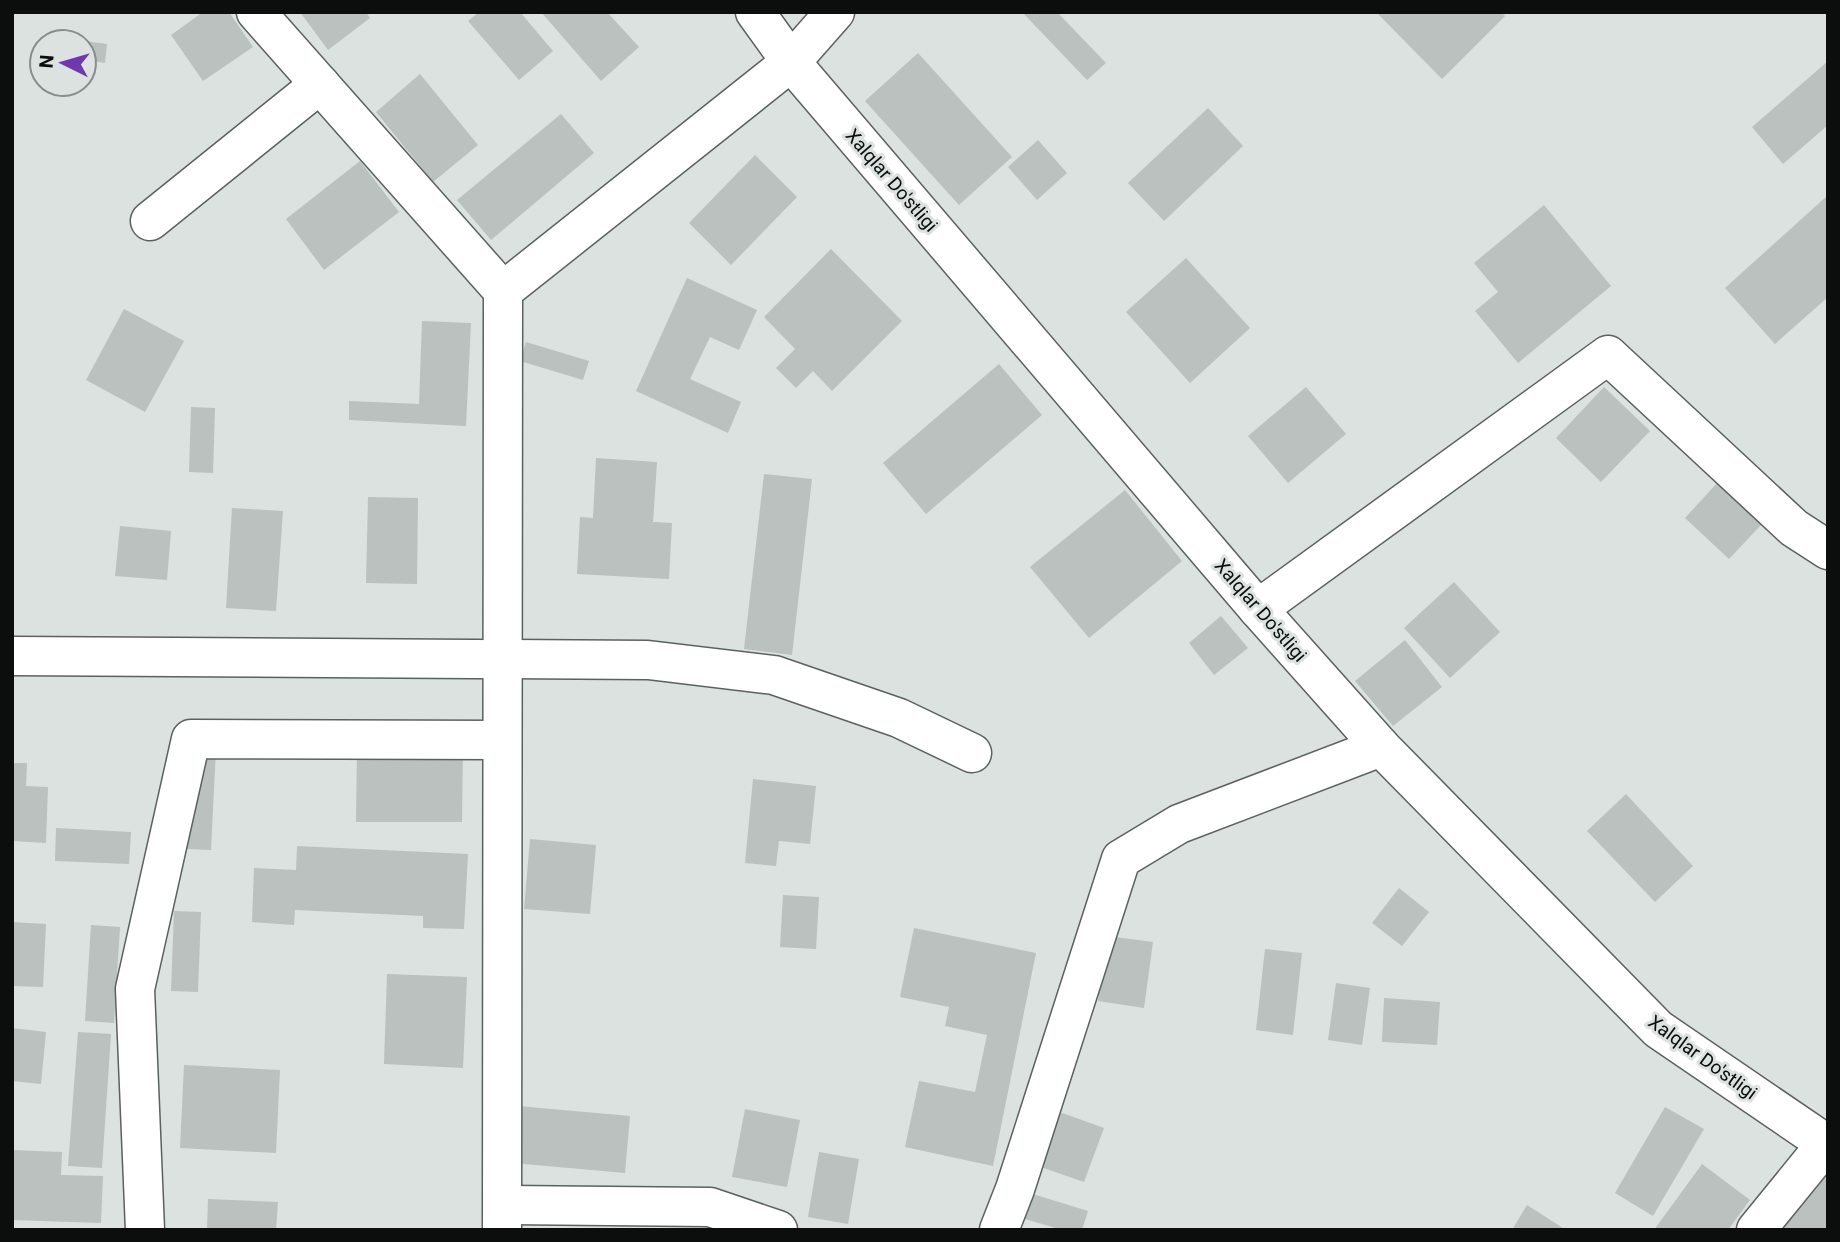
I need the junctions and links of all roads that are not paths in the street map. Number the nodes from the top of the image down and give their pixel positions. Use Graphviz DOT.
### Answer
graph roads {
  1 [pos="256,12"];
  2 [pos="755,12"];
  3 [pos="835,12"];
  4 [pos="791,62"];
  5 [pos="320,84"];
  6 [pos="150,221"];
  7 [pos="503,291"];
  8 [pos="1828,550"];
  9 [pos="1258,609"];
  10 [pos="12,656"];
  11 [pos="501,660"];
  12 [pos="501,740"];
  13 [pos="1381,747"];
  14 [pos="972,753"];
  15 [pos="1827,1145"];
  16 [pos="503,1217"];
  17 [pos="145,1230"];
  18 [pos="778,1230"];
  19 [pos="999,1230"];
  20 [pos="1756,1230"];
  1 -- 5 [label="street"];
  2 -- 4 [label="street, Xalqlar Do'stligi"];
  3 -- 4 [label="street"];
  4 -- 7 [label="street"];
  4 -- 9 [label="street, Xalqlar Do'stligi"];
  5 -- 6 [label="street"];
  5 -- 7 [label="street"];
  7 -- 11 [label="street"];
  8 -- 9 [label="street"];
  9 -- 13 [label="street, Xalqlar Do'stligi"];
  10 -- 11 [label="street"];
  11 -- 12 [label="street"];
  11 -- 14 [label="street"];
  12 -- 16 [label="street"];
  12 -- 17 [label="street"];
  13 -- 15 [label="street, Xalqlar Do'stligi"];
  13 -- 19 [label="street"];
  15 -- 20 [label="street"];
  16 -- 18 [label="street"];
}
